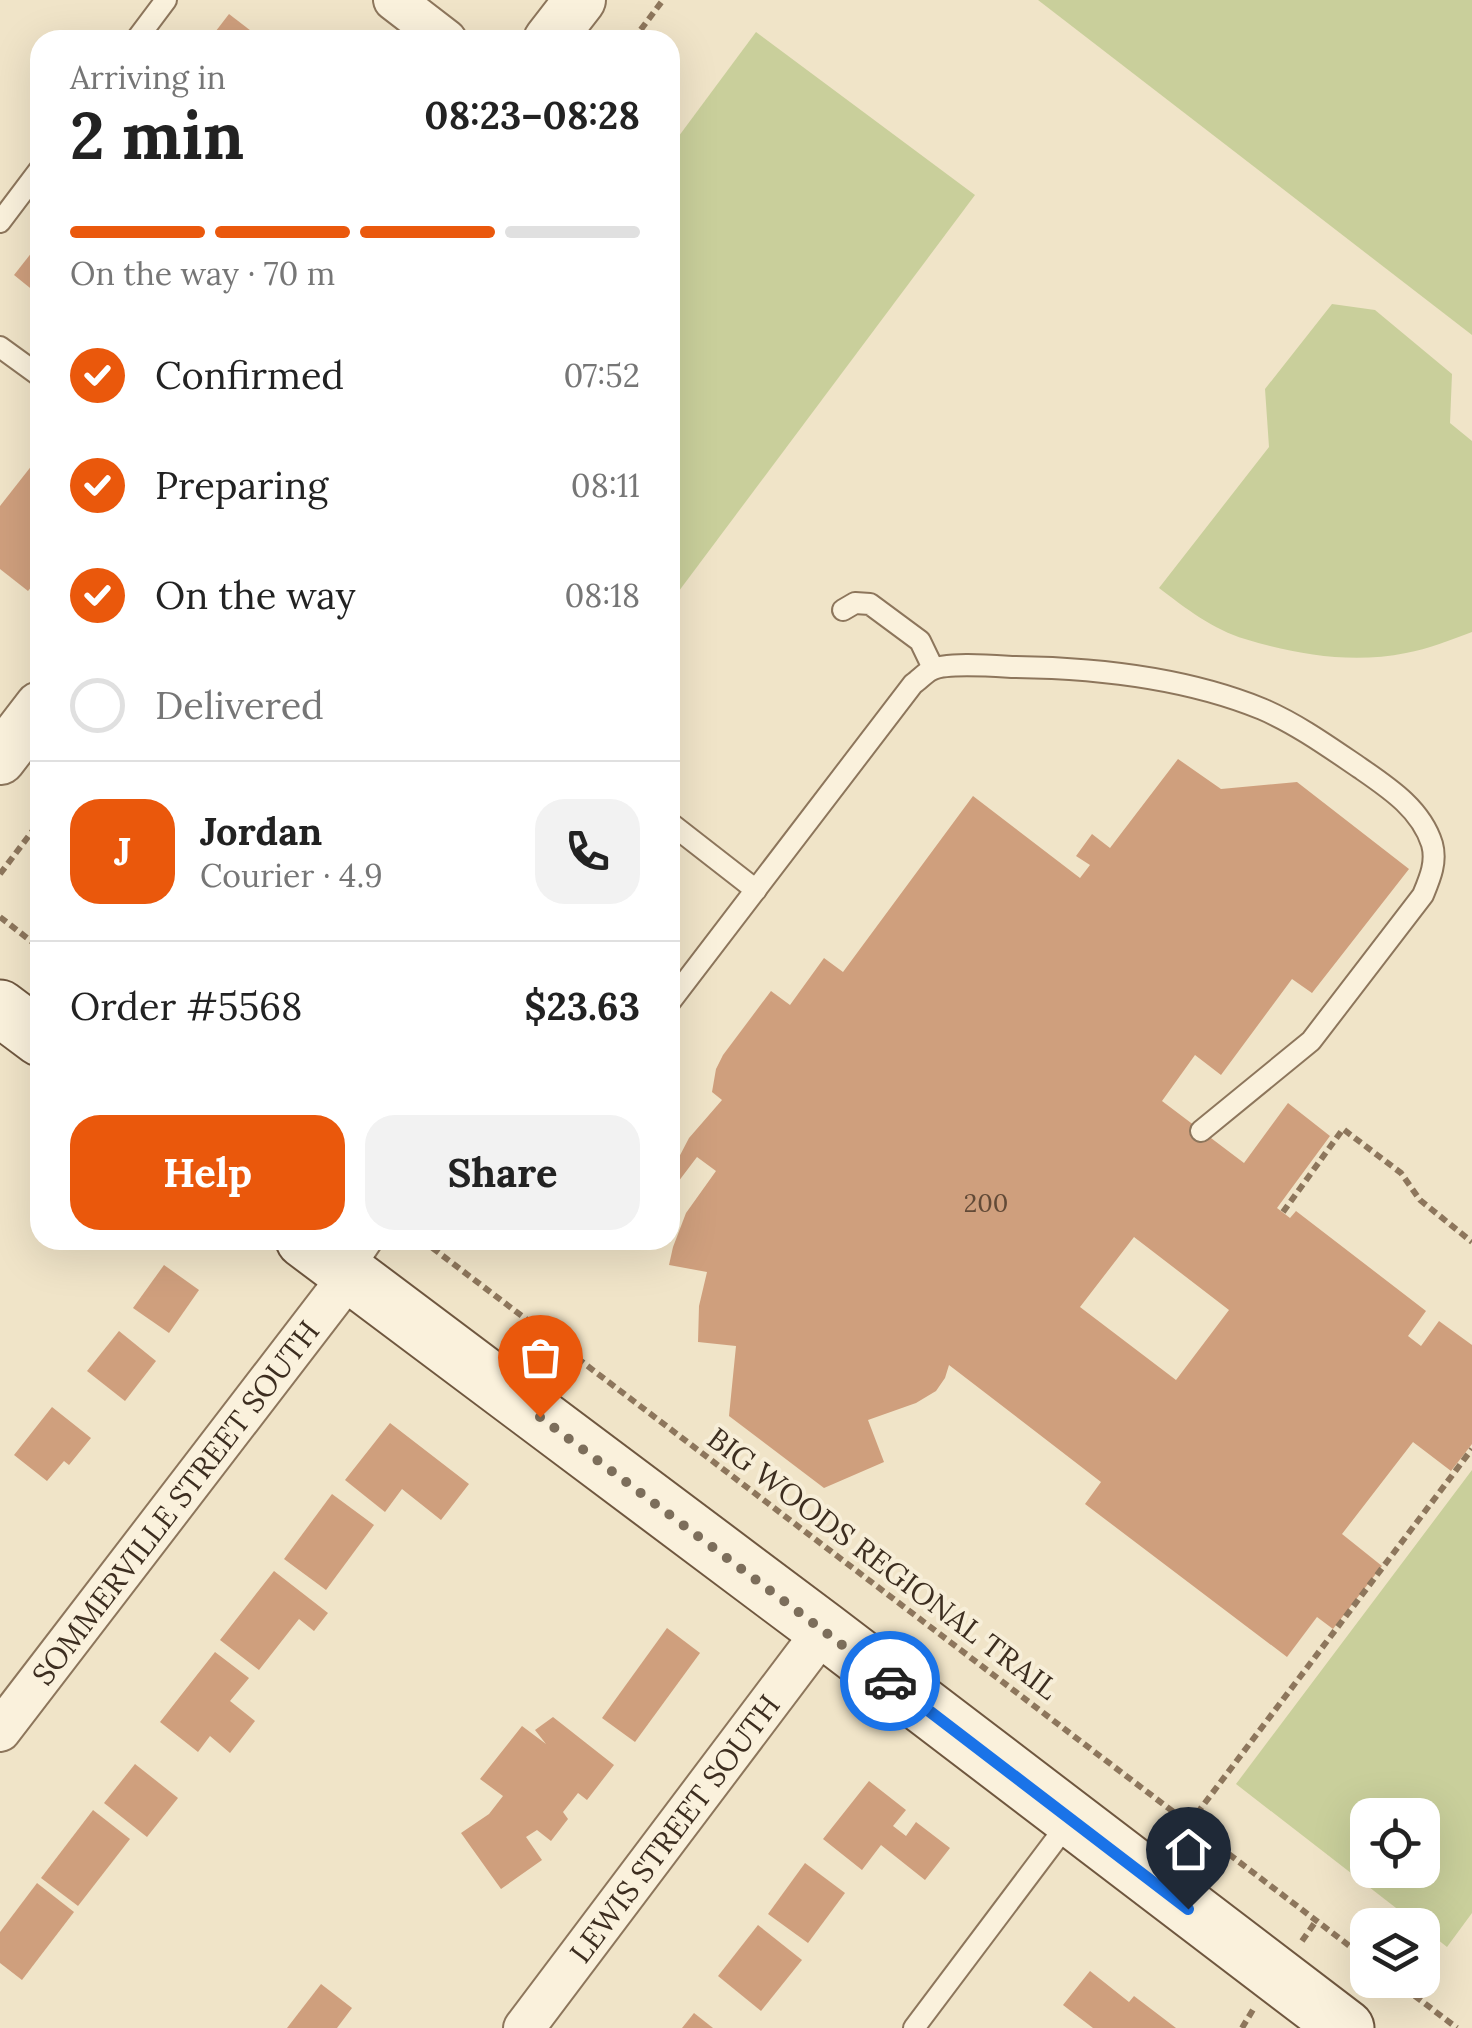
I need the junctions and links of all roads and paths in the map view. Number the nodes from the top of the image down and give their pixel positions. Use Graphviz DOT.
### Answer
graph roads {
  1 [pos="166,0"];
  2 [pos="394,0"];
  3 [pos="580,0"];
  4 [pos="663,0"];
  5 [pos="144,30"];
  6 [pos="433,30"];
  7 [pos="557,30"];
  8 [pos="640,30"];
  9 [pos="30,182"];
  10 [pos="0,222"];
  11 [pos="0,347"];
  12 [pos="30,369"];
  13 [pos="843,610"];
  14 [pos="933,668"];
  15 [pos="30,720"];
  16 [pos="0,759"];
  17 [pos="680,831"];
  18 [pos="30,834"];
  19 [pos="0,874"];
  20 [pos="756,890"];
  21 [pos="0,917"];
  22 [pos="30,940"];
  23 [pos="680,989"];
  24 [pos="0,1008"];
  25 [pos="30,1030"];
  26 [pos="1201,1130"];
  27 [pos="1283,1212"];
  28 [pos="1472,1242"];
  29 [pos="435,1250"];
  30 [pos="362,1257"];
  31 [pos="1472,1449"];
  32 [pos="824,1630"];
  33 [pos="0,1731"];
  34 [pos="1070,1820"];
  35 [pos="1189,1824"];
  36 [pos="1350,1946"];
  37 [pos="1418,1998"];
  38 [pos="1319,2020"];
  39 [pos="524,2028"];
  40 [pos="914,2028"];
  41 [pos="1457,2028"];
  1 -- 5 [label="lane"];
  2 -- 6 [label="street"];
  3 -- 7 [label="street"];
  4 -- 8 [label="path"];
  9 -- 10 [label="lane"];
  11 -- 12 [label="lane"];
  13 -- 14 [label="lane"];
  14 -- 20 [label="lane"];
  14 -- 26 [label="lane"];
  15 -- 16 [label="street"];
  17 -- 20 [label="lane"];
  18 -- 19 [label="path"];
  20 -- 23 [label="lane"];
  21 -- 22 [label="path"];
  24 -- 25 [label="main road"];
  27 -- 28 [label="path"];
  29 -- 35 [label="path, BIG WOODS REGIONAL TRAIL"];
  30 -- 32 [label="main road"];
  30 -- 33 [label="street, SOMMERVILLE STREET SOUTH"];
  31 -- 35 [label="path"];
  32 -- 34 [label="main road"];
  32 -- 39 [label="street, LEWIS STREET SOUTH"];
  34 -- 38 [label="main road"];
  34 -- 40 [label="lane"];
  35 -- 36 [label="path, BIG WOODS REGIONAL TRAIL"];
  37 -- 41 [label="path"];
}
